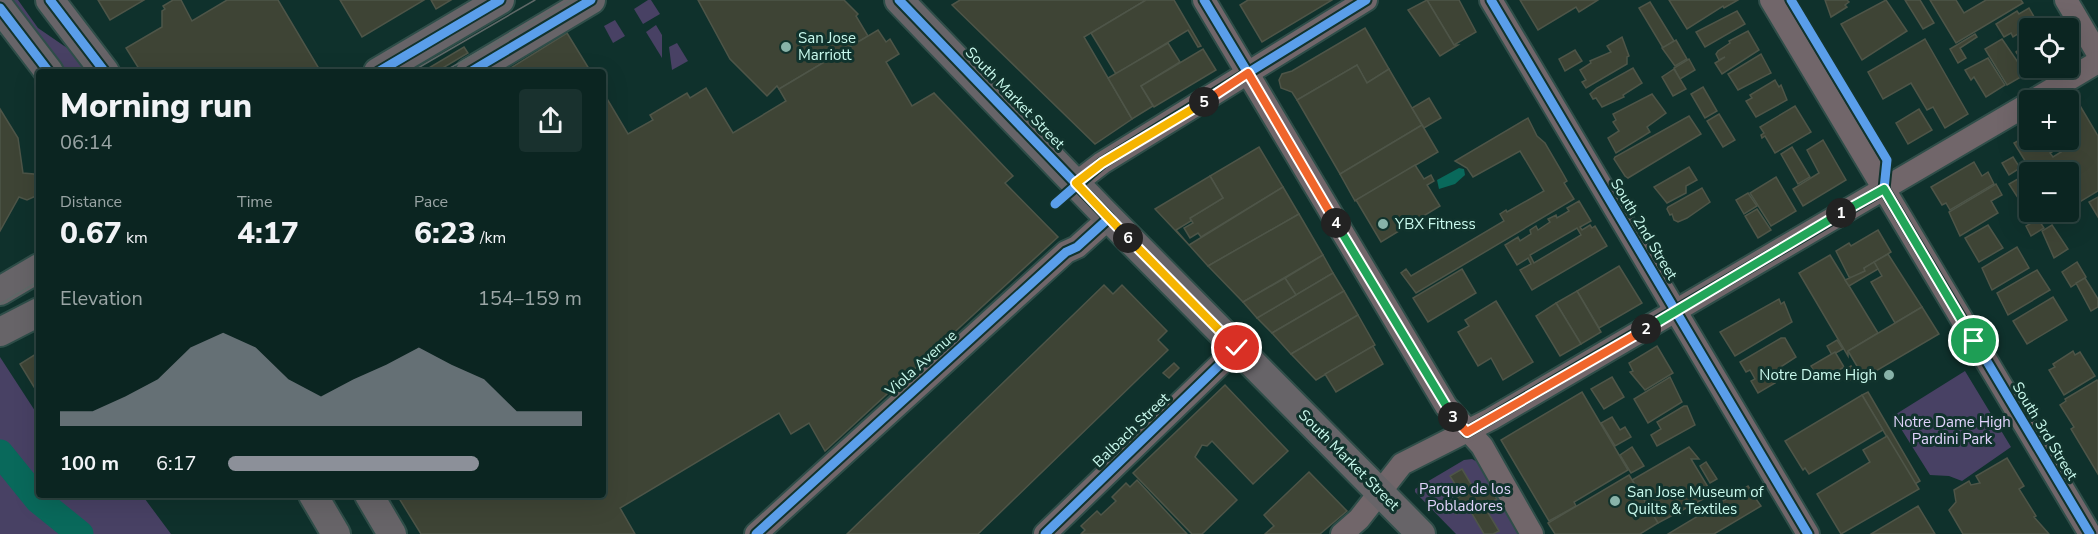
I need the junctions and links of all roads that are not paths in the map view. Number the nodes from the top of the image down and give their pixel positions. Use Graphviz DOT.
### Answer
graph roads {
  1 [pos="50,0"];
  2 [pos="500,0"];
  3 [pos="591,0"];
  4 [pos="899,0"];
  5 [pos="1204,0"];
  6 [pos="1366,0"];
  7 [pos="1491,0"];
  8 [pos="1771,0"];
  9 [pos="2066,0"];
  10 [pos="0,8"];
  11 [pos="2098,54"];
  12 [pos="2098,62"];
  13 [pos="48,69"];
  14 [pos="103,69"];
  15 [pos="383,69"];
  16 [pos="475,69"];
  17 [pos="1248,73"];
  18 [pos="2051,90"];
  19 [pos="2019,109"];
  20 [pos="1076,183"];
  21 [pos="1884,189"];
  22 [pos="1109,218"];
  23 [pos="36,270"];
  24 [pos="0,291"];
  25 [pos="1676,311"];
  26 [pos="36,314"];
  27 [pos="0,332"];
  28 [pos="1237,348"];
  29 [pos="1467,432"];
  30 [pos="1380,493"];
  31 [pos="315,498"];
  32 [pos="371,498"];
  33 [pos="336,534"];
  34 [pos="392,534"];
  35 [pos="756,534"];
  36 [pos="1045,534"];
  37 [pos="1342,534"];
  38 [pos="1421,534"];
  39 [pos="1532,534"];
  40 [pos="1808,534"];
  41 [pos="2090,534"];
  1 -- 14 [label="main road"];
  2 -- 15 [label="main road"];
  3 -- 16 [label="main road"];
  4 -- 20 [label="main road, South Market Street"];
  5 -- 17 [label="street"];
  6 -- 17 [label="street"];
  7 -- 25 [label="street, South 2nd Street"];
  8 -- 21 [label="street, South 3rd Street"];
  9 -- 11 [label="street"];
  10 -- 13 [label="main road"];
  12 -- 18 [label="street"];
  17 -- 20 [label="street"];
  17 -- 29 [label="street"];
  19 -- 21 [label="street"];
  20 -- 22 [label="main road, South Market Street"];
  21 -- 25 [label="street"];
  21 -- 41 [label="street, South 3rd Street"];
  22 -- 28 [label="main road, South Market Street"];
  22 -- 35 [label="street, Viola Avenue"];
  23 -- 24 [label="main road"];
  25 -- 29 [label="street"];
  25 -- 40 [label="street, South 2nd Street"];
  26 -- 27 [label="main road"];
  28 -- 30 [label="main road, South Market Street"];
  28 -- 36 [label="street, Balbach Street"];
  29 -- 30 [label="street"];
  29 -- 39 [label="street"];
  30 -- 37 [label="street"];
  30 -- 38 [label="main road, South Market Street"];
  31 -- 33 [label="main road"];
  32 -- 34 [label="main road"];
}
